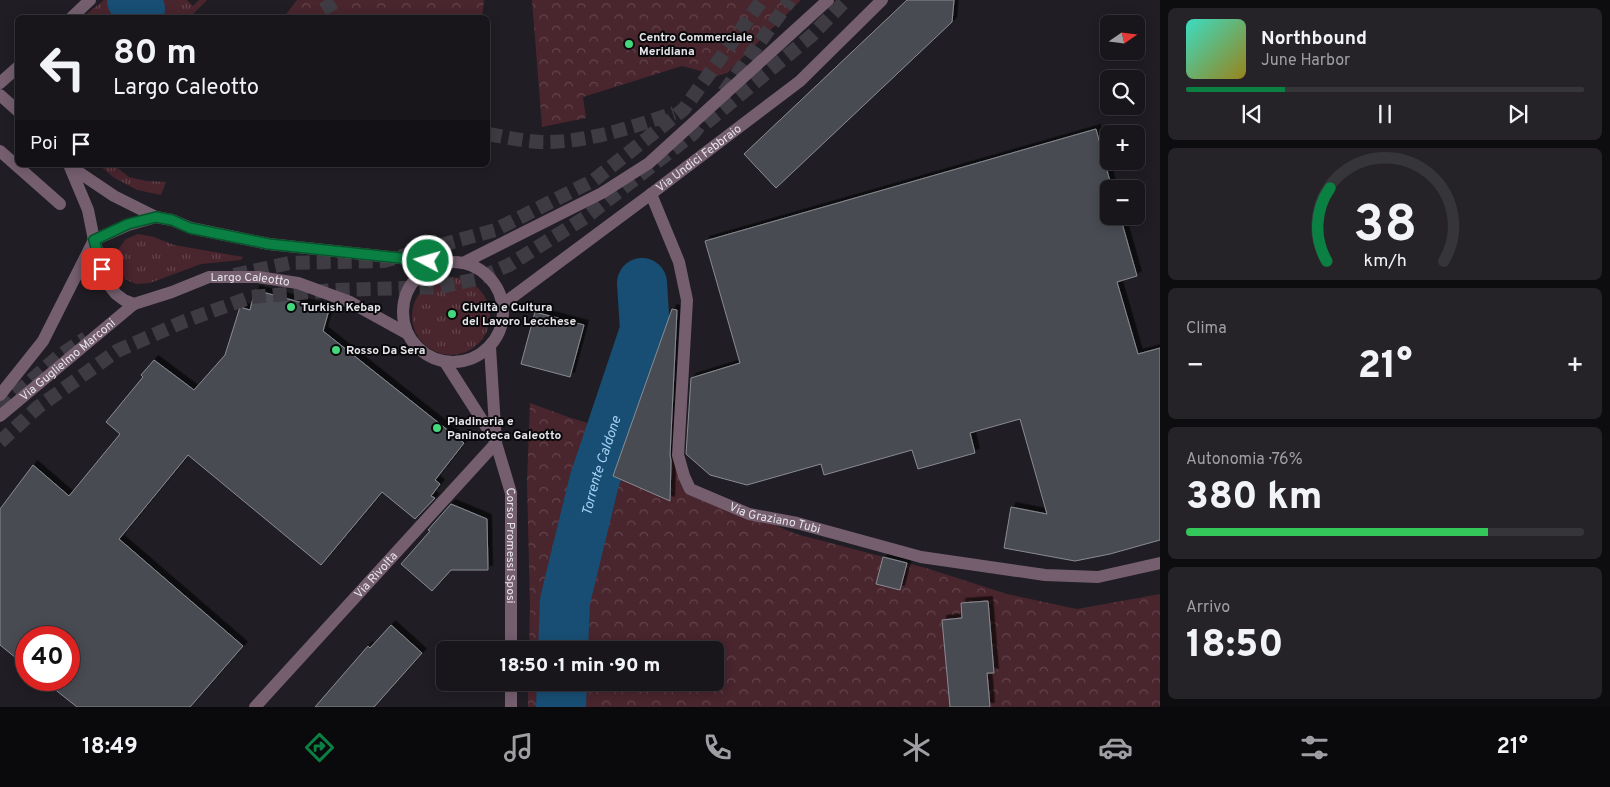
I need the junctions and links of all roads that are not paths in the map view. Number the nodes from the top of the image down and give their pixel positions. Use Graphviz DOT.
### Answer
graph roads {
  1 [pos="90,0"];
  2 [pos="828,0"];
  3 [pos="882,0"];
  4 [pos="74,15"];
  5 [pos="15,70"];
  6 [pos="0,83"];
  7 [pos="0,95"];
  8 [pos="15,108"];
  9 [pos="0,151"];
  10 [pos="15,164"];
  11 [pos="18,167"];
  12 [pos="70,167"];
  13 [pos="71,167"];
  14 [pos="651,194"];
  15 [pos="60,204"];
  16 [pos="156,217"];
  17 [pos="94,240"];
  18 [pos="446,263"];
  19 [pos="463,263"];
  20 [pos="134,304"];
  21 [pos="503,304"];
  22 [pos="408,334"];
  23 [pos="490,347"];
  24 [pos="445,362"];
  25 [pos="0,395"];
  26 [pos="0,416"];
  27 [pos="496,443"];
  28 [pos="1160,563"];
  29 [pos="511,641"];
  30 [pos="511,691"];
  31 [pos="255,707"];
  32 [pos="511,707"];
  1 -- 4 [label="street"];
  2 -- 19 [label="street"];
  3 -- 14 [label="street, Via Undici Febbraio"];
  5 -- 6 [label="street"];
  7 -- 8 [label="street"];
  9 -- 10 [label="street"];
  11 -- 15 [label="street"];
  12 -- 17 [label="street"];
  13 -- 16 [label="street"];
  14 -- 21 [label="street, Via Undici Febbraio"];
  14 -- 28 [label="street, Via Graziano Tubi"];
  16 -- 17 [label="street, Largo Caleotto"];
  16 -- 18 [label="street, Largo Caleotto"];
  17 -- 20 [label="street"];
  17 -- 25 [label="street, Via Guglielmo Marconi"];
  18 -- 19 [label="street, Largo Caleotto"];
  18 -- 22 [label="street, Largo Caleotto"];
  19 -- 21 [label="street, Largo Caleotto"];
  20 -- 22 [label="street, Largo Caleotto"];
  20 -- 26 [label="street, Via Guglielmo Marconi"];
  21 -- 23 [label="street, Largo Caleotto"];
  22 -- 24 [label="street, Largo Caleotto"];
  23 -- 24 [label="street"];
  23 -- 27 [label="street, Corso Promessi Sposi"];
  24 -- 27 [label="street, Corso Promessi Sposi"];
  27 -- 29 [label="street, Corso Promessi Sposi"];
  27 -- 31 [label="street, Via Rivolta"];
  30 -- 32 [label="street"];
}
